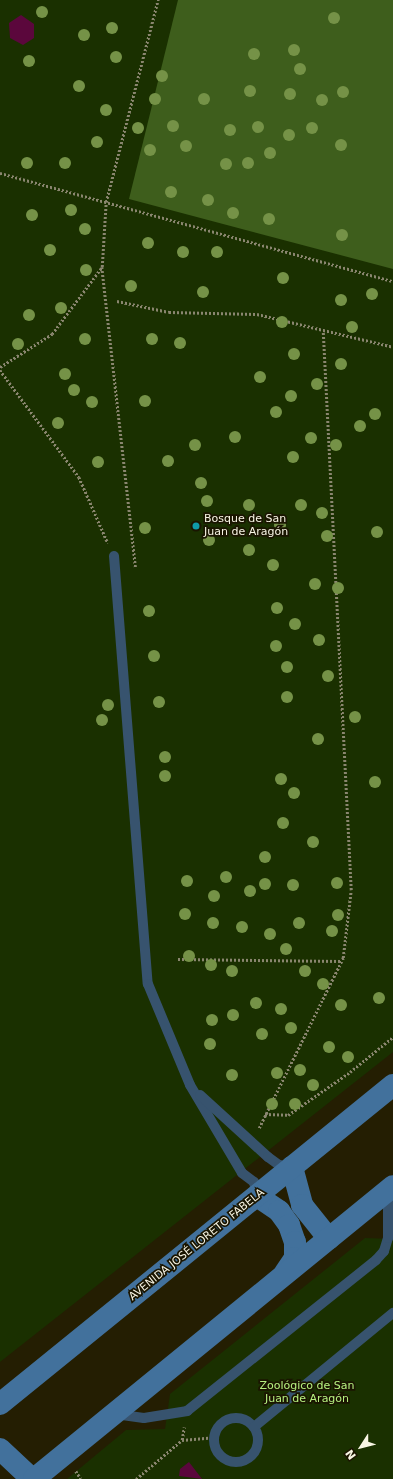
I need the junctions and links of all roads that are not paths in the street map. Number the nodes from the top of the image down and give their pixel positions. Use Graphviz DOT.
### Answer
graph roads {
  1 [pos="114,556"];
  2 [pos="190,1085"];
  3 [pos="393,1085"];
  4 [pos="292,1167"];
  5 [pos="390,1188"];
  6 [pos="257,1196"];
  7 [pos="329,1239"];
  8 [pos="283,1276"];
  9 [pos="393,1313"];
  10 [pos="0,1404"];
  11 [pos="113,1414"];
  12 [pos="254,1426"];
  13 [pos="0,1449"];
  14 [pos="33,1479"];
  1 -- 2 [label="lane"];
  2 -- 4 [label="lane"];
  2 -- 6 [label="lane"];
  3 -- 4 [label="main road, AVENIDA JOSÉ LORETO FABELA"];
  4 -- 6 [label="main road, AVENIDA JOSÉ LORETO FABELA"];
  4 -- 7 [label="main road"];
  5 -- 7 [label="main road"];
  5 -- 11 [label="lane"];
  6 -- 8 [label="main road"];
  6 -- 10 [label="main road, AVENIDA JOSÉ LORETO FABELA"];
  7 -- 8 [label="main road"];
  8 -- 11 [label="main road"];
  9 -- 12 [label="lane"];
  11 -- 14 [label="main road"];
  12 -- 12 [label="lane"];
  13 -- 14 [label="main road"];
}
